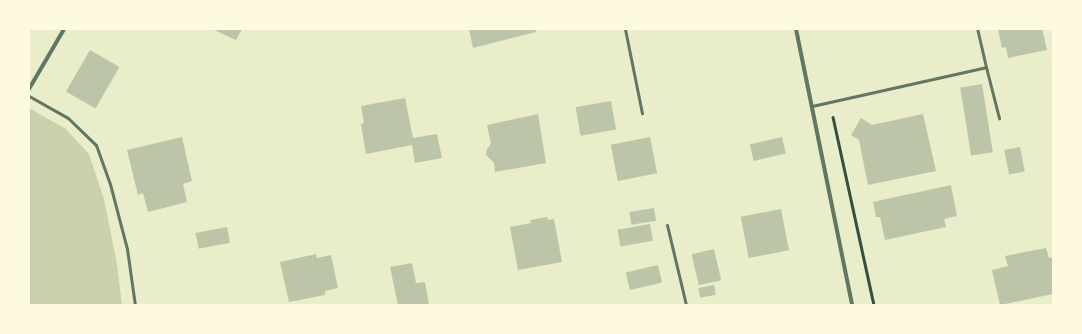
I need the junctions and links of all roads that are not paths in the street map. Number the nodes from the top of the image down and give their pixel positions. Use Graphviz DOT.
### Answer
graph roads {
  1 [pos="64,29"];
  2 [pos="625,29"];
  3 [pos="796,29"];
  4 [pos="976,29"];
  5 [pos="986,67"];
  6 [pos="29,89"];
  7 [pos="29,96"];
  8 [pos="812,106"];
  9 [pos="642,113"];
  10 [pos="999,118"];
  11 [pos="667,225"];
  12 [pos="135,305"];
  13 [pos="686,305"];
  14 [pos="852,305"];
  1 -- 6 [label="street"];
  2 -- 9 [label="lane"];
  3 -- 8 [label="street"];
  4 -- 5 [label="lane"];
  5 -- 8 [label="lane"];
  5 -- 10 [label="lane"];
  7 -- 12 [label="lane"];
  8 -- 14 [label="street"];
  11 -- 13 [label="lane"];
}
